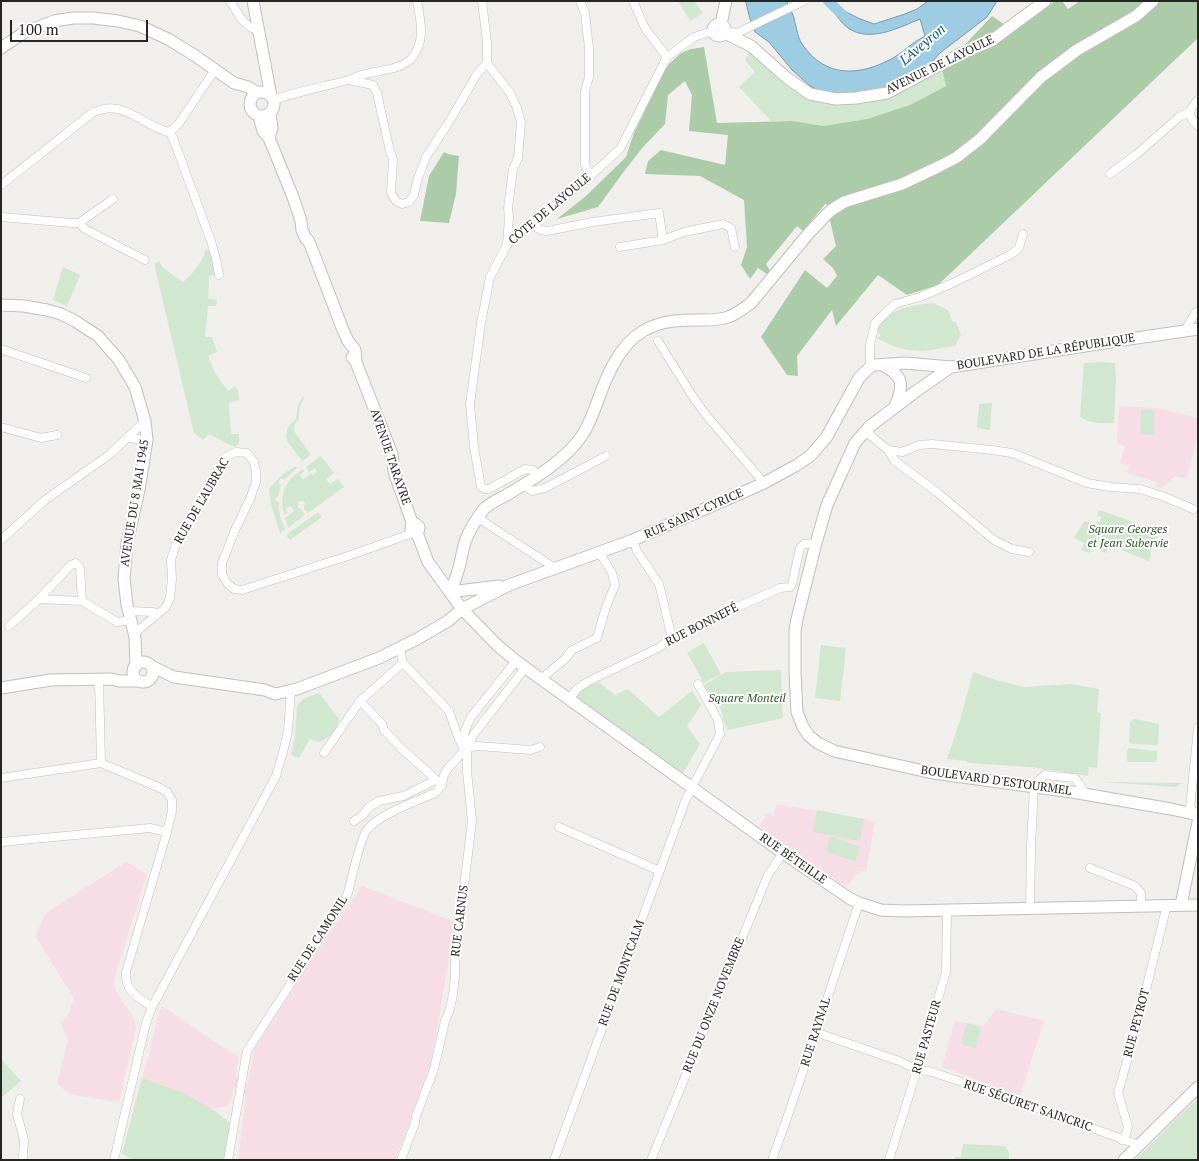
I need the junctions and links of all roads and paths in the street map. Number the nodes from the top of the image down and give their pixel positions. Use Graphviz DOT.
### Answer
graph roads {
  1 [pos="230,1"];
  2 [pos="254,1"];
  3 [pos="418,1"];
  4 [pos="482,1"];
  5 [pos="580,1"];
  6 [pos="633,1"];
  7 [pos="726,1"];
  8 [pos="804,1"];
  9 [pos="1045,1"];
  10 [pos="1153,1"];
  11 [pos="259,30"];
  12 [pos="724,30"];
  13 [pos="1,48"];
  14 [pos="667,57"];
  15 [pos="487,63"];
  16 [pos="215,70"];
  17 [pos="348,80"];
  18 [pos="263,96"];
  19 [pos="1198,100"];
  20 [pos="1190,112"];
  21 [pos="265,115"];
  22 [pos="1198,126"];
  23 [pos="169,132"];
  24 [pos="1110,174"];
  25 [pos="590,176"];
  26 [pos="1,185"];
  27 [pos="113,199"];
  28 [pos="1,217"];
  29 [pos="79,223"];
  30 [pos="531,225"];
  31 [pos="1023,234"];
  32 [pos="664,240"];
  33 [pos="507,245"];
  34 [pos="620,247"];
  35 [pos="735,247"];
  36 [pos="145,260"];
  37 [pos="218,275"];
  38 [pos="1,305"];
  39 [pos="1198,311"];
  40 [pos="1198,329"];
  41 [pos="1185,331"];
  42 [pos="658,341"];
  43 [pos="1,349"];
  44 [pos="882,365"];
  45 [pos="870,367"];
  46 [pos="951,368"];
  47 [pos="86,378"];
  48 [pos="896,406"];
  49 [pos="145,421"];
  50 [pos="1,427"];
  51 [pos="867,429"];
  52 [pos="58,435"];
  53 [pos="127,438"];
  54 [pos="147,440"];
  55 [pos="890,453"];
  56 [pos="606,456"];
  57 [pos="538,475"];
  58 [pos="762,484"];
  59 [pos="523,485"];
  60 [pos="1193,509"];
  61 [pos="478,518"];
  62 [pos="414,530"];
  63 [pos="1,540"];
  64 [pos="634,540"];
  65 [pos="816,543"];
  66 [pos="599,552"];
  67 [pos="1029,552"];
  68 [pos="555,568"];
  69 [pos="508,585"];
  70 [pos="450,592"];
  71 [pos="488,595"];
  72 [pos="39,599"];
  73 [pos="82,601"];
  74 [pos="462,609"];
  75 [pos="158,614"];
  76 [pos="130,616"];
  77 [pos="472,619"];
  78 [pos="9,626"];
  79 [pos="135,635"];
  80 [pos="672,638"];
  81 [pos="400,648"];
  82 [pos="403,663"];
  83 [pos="521,665"];
  84 [pos="141,669"];
  85 [pos="174,677"];
  86 [pos="99,679"];
  87 [pos="541,679"];
  88 [pos="698,684"];
  89 [pos="1,688"];
  90 [pos="291,690"];
  91 [pos="569,699"];
  92 [pos="360,701"];
  93 [pos="803,727"];
  94 [pos="1198,728"];
  95 [pos="540,747"];
  96 [pos="465,748"];
  97 [pos="324,753"];
  98 [pos="101,763"];
  99 [pos="1,778"];
  100 [pos="439,783"];
  101 [pos="1033,786"];
  102 [pos="692,787"];
  103 [pos="1198,815"];
  104 [pos="354,821"];
  105 [pos="1198,822"];
  106 [pos="559,827"];
  107 [pos="167,832"];
  108 [pos="1,842"];
  109 [pos="783,853"];
  110 [pos="1090,868"];
  111 [pos="660,871"];
  112 [pos="859,903"];
  113 [pos="1167,905"];
  114 [pos="1181,905"];
  115 [pos="1198,905"];
  116 [pos="1141,906"];
  117 [pos="1030,909"];
  118 [pos="947,911"];
  119 [pos="152,1007"];
  120 [pos="815,1032"];
  121 [pos="917,1070"];
  122 [pos="1198,1087"];
  123 [pos="20,1099"];
  124 [pos="1122,1140"];
  125 [pos="1139,1145"];
  126 [pos="22,1160"];
  127 [pos="114,1160"];
  128 [pos="228,1160"];
  129 [pos="401,1160"];
  130 [pos="554,1160"];
  131 [pos="651,1160"];
  132 [pos="772,1160"];
  133 [pos="889,1160"];
  134 [pos="1124,1160"];
  1 -- 11 [label="street"];
  2 -- 11 [label="main road"];
  3 -- 17 [label="street"];
  4 -- 15 [label="street"];
  5 -- 25 [label="street"];
  6 -- 14 [label="street"];
  7 -- 12 [label="main road"];
  8 -- 12 [label="street, CÔTE DE LAYOULE"];
  9 -- 12 [label="main road, AVENUE DE LAYOULE"];
  10 -- 57 [label="main road"];
  11 -- 18 [label="main road"];
  12 -- 14 [label="street, CÔTE DE LAYOULE"];
  13 -- 16 [label="main road"];
  14 -- 25 [label="street, CÔTE DE LAYOULE"];
  15 -- 17 [label="street"];
  15 -- 33 [label="street"];
  16 -- 18 [label="main road"];
  16 -- 23 [label="street"];
  17 -- 18 [label="street"];
  18 -- 21 [label="main road"];
  18 -- 21 [label="main road, AVENUE TARAYRE"];
  19 -- 20 [label="street"];
  20 -- 22 [label="street"];
  20 -- 24 [label="street"];
  21 -- 62 [label="main road, AVENUE TARAYRE"];
  23 -- 26 [label="street"];
  23 -- 37 [label="street"];
  25 -- 30 [label="street, CÔTE DE LAYOULE"];
  27 -- 29 [label="street"];
  28 -- 29 [label="street"];
  29 -- 36 [label="street"];
  30 -- 32 [label="street"];
  30 -- 33 [label="street, CÔTE DE LAYOULE"];
  31 -- 45 [label="street"];
  32 -- 34 [label="street"];
  32 -- 35 [label="street"];
  33 -- 57 [label="street, CÔTE DE LAYOULE"];
  38 -- 49 [label="main road, AVENUE DU 8 MAI 1945"];
  39 -- 41 [label="street"];
  40 -- 41 [label="main road, BOULEVARD DE LA RÉPUBLIQUE"];
  41 -- 46 [label="main road, BOULEVARD DE LA RÉPUBLIQUE"];
  42 -- 58 [label="street"];
  43 -- 47 [label="street"];
  44 -- 45 [label="main road"];
  44 -- 46 [label="main road"];
  44 -- 48 [label="main road"];
  45 -- 58 [label="main road, RUE SAINT-CYRICE"];
  46 -- 48 [label="main road, BOULEVARD DE LA RÉPUBLIQUE"];
  48 -- 51 [label="main road, BOULEVARD DE LA RÉPUBLIQUE"];
  49 -- 53 [label="street"];
  49 -- 54 [label="main road, AVENUE DU 8 MAI 1945"];
  50 -- 52 [label="street"];
  51 -- 55 [label="street"];
  51 -- 65 [label="main road, BOULEVARD DE LA RÉPUBLIQUE"];
  53 -- 54 [label="street"];
  53 -- 63 [label="street"];
  54 -- 76 [label="main road, AVENUE DU 8 MAI 1945"];
  55 -- 60 [label="street"];
  55 -- 67 [label="street"];
  56 -- 59 [label="street"];
  57 -- 59 [label="main road"];
  58 -- 64 [label="main road, RUE SAINT-CYRICE"];
  59 -- 61 [label="main road"];
  61 -- 68 [label="street"];
  61 -- 70 [label="main road"];
  62 -- 70 [label="main road, AVENUE TARAYRE"];
  62 -- 75 [label="street, RUE DE L'AUBRAC"];
  64 -- 66 [label="main road, RUE SAINT-CYRICE"];
  64 -- 80 [label="street"];
  65 -- 80 [label="street, RUE BONNEFÉ"];
  65 -- 93 [label="main road, BOULEVARD DE LA RÉPUBLIQUE"];
  66 -- 68 [label="main road, RUE SAINT-CYRICE"];
  66 -- 87 [label="street"];
  68 -- 69 [label="main road, RUE SAINT-CYRICE"];
  69 -- 70 [label="main road"];
  69 -- 71 [label="main road, RUE SAINT-CYRICE"];
  70 -- 74 [label="main road, AVENUE TARAYRE"];
  71 -- 74 [label="main road, RUE SAINT-CYRICE"];
  71 -- 77 [label="main road"];
  72 -- 73 [label="street"];
  72 -- 73 [label="street"];
  72 -- 78 [label="street"];
  73 -- 76 [label="street"];
  74 -- 77 [label="main road, AVENUE TARAYRE"];
  74 -- 81 [label="main road, RUE SAINT-CYRICE"];
  75 -- 76 [label="street"];
  75 -- 79 [label="street, RUE DE L'AUBRAC"];
  76 -- 79 [label="main road, AVENUE DU 8 MAI 1945"];
  77 -- 83 [label="main road, RUE BÉTEILLE"];
  79 -- 84 [label="main road, AVENUE DU 8 MAI 1945"];
  80 -- 91 [label="street, RUE BONNEFÉ"];
  81 -- 82 [label="street"];
  81 -- 90 [label="main road, RUE SAINT-CYRICE"];
  82 -- 92 [label="street"];
  82 -- 96 [label="street"];
  83 -- 87 [label="main road, RUE BÉTEILLE"];
  83 -- 96 [label="street, RUE DE CAMONIL"];
  83 -- 96 [label="street"];
  84 -- 85 [label="main road"];
  84 -- 85 [label="main road"];
  84 -- 86 [label="main road"];
  85 -- 90 [label="main road, RUE SAINT-CYRICE"];
  86 -- 89 [label="main road"];
  86 -- 98 [label="street"];
  87 -- 91 [label="main road, RUE BÉTEILLE"];
  88 -- 102 [label="street, RUE DE MONTCALM"];
  90 -- 119 [label="street"];
  91 -- 102 [label="main road, RUE BÉTEILLE"];
  92 -- 97 [label="street"];
  92 -- 100 [label="street"];
  93 -- 101 [label="main road, BOULEVARD D'ESTOURMEL"];
  94 -- 103 [label="street"];
  95 -- 96 [label="street"];
  96 -- 100 [label="street, RUE DE CAMONIL"];
  96 -- 129 [label="street, RUE CARNUS"];
  98 -- 99 [label="street"];
  98 -- 107 [label="street"];
  100 -- 104 [label="street"];
  100 -- 128 [label="street, RUE DE CAMONIL"];
  101 -- 103 [label="main road, BOULEVARD D'ESTOURMEL"];
  101 -- 117 [label="street"];
  102 -- 109 [label="main road, RUE BÉTEILLE"];
  102 -- 111 [label="street, RUE DE MONTCALM"];
  105 -- 114 [label="main road"];
  106 -- 111 [label="street"];
  107 -- 108 [label="street"];
  107 -- 119 [label="street"];
  109 -- 112 [label="main road, RUE BÉTEILLE"];
  109 -- 131 [label="street, RUE DU ONZE NOVEMBRE"];
  110 -- 116 [label="street"];
  111 -- 130 [label="street, RUE DE MONTCALM"];
  112 -- 118 [label="main road, RUE BÉTEILLE"];
  112 -- 120 [label="street, RUE RAYNAL"];
  113 -- 114 [label="main road, RUE BÉTEILLE"];
  113 -- 116 [label="main road, RUE BÉTEILLE"];
  113 -- 124 [label="street, RUE PEYROT"];
  114 -- 115 [label="main road, RUE BÉTEILLE"];
  116 -- 117 [label="main road, RUE BÉTEILLE"];
  117 -- 118 [label="main road, RUE BÉTEILLE"];
  118 -- 121 [label="street, RUE PASTEUR"];
  119 -- 127 [label="street"];
  120 -- 121 [label="street, RUE SÉGURET SAINCRIC"];
  120 -- 132 [label="street, RUE RAYNAL"];
  121 -- 124 [label="street, RUE SÉGURET SAINCRIC"];
  121 -- 133 [label="street, RUE PASTEUR"];
  122 -- 125 [label="main road"];
  123 -- 126 [label="street"];
  124 -- 125 [label="street, RUE SÉGURET SAINCRIC"];
  125 -- 134 [label="main road"];
}
